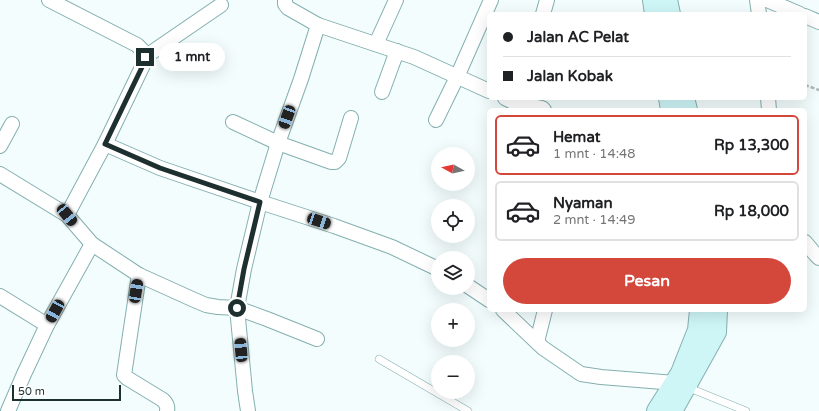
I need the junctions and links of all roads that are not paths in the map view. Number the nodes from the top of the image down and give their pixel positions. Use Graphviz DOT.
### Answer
graph roads {
  1 [pos="285,0"];
  2 [pos="396,0"];
  3 [pos="491,0"];
  4 [pos="547,0"];
  5 [pos="653,0"];
  6 [pos="668,0"];
  7 [pos="757,0"];
  8 [pos="767,0"];
  9 [pos="56,2"];
  10 [pos="221,5"];
  11 [pos="544,12"];
  12 [pos="655,12"];
  13 [pos="670,12"];
  14 [pos="759,12"];
  15 [pos="795,12"];
  16 [pos="807,17"];
  17 [pos="819,22"];
  18 [pos="318,25"];
  19 [pos="376,44"];
  20 [pos="397,51"];
  21 [pos="145,57"];
  22 [pos="457,77"];
  23 [pos="487,90"];
  24 [pos="382,92"];
  25 [pos="514,100"];
  26 [pos="542,108"];
  27 [pos="351,118"];
  28 [pos="436,120"];
  29 [pos="233,122"];
  30 [pos="12,124"];
  31 [pos="278,143"];
  32 [pos="105,144"];
  33 [pos="0,146"];
  34 [pos="0,174"];
  35 [pos="260,202"];
  36 [pos="67,215"];
  37 [pos="92,244"];
  38 [pos="807,244"];
  39 [pos="819,258"];
  40 [pos="431,266"];
  41 [pos="139,275"];
  42 [pos="475,291"];
  43 [pos="0,296"];
  44 [pos="487,299"];
  45 [pos="237,308"];
  46 [pos="505,312"];
  47 [pos="544,312"];
  48 [pos="700,312"];
  49 [pos="717,312"];
  50 [pos="47,325"];
  51 [pos="317,339"];
  52 [pos="537,342"];
  53 [pos="379,359"];
  54 [pos="681,385"];
  55 [pos="8,411"];
  56 [pos="167,411"];
  57 [pos="248,411"];
  58 [pos="468,411"];
  59 [pos="657,411"];
  60 [pos="672,411"];
  61 [pos="746,411"];
  1 -- 18 [label="street"];
  2 -- 19 [label="street"];
  3 -- 22 [label="street"];
  4 -- 11 [label="street"];
  5 -- 12 [label="main road"];
  6 -- 13 [label="main road"];
  7 -- 14 [label="street"];
  8 -- 15 [label="street"];
  9 -- 21 [label="street"];
  10 -- 21 [label="street"];
  16 -- 17 [label="street"];
  18 -- 19 [label="street"];
  18 -- 31 [label="street"];
  19 -- 20 [label="street"];
  20 -- 22 [label="street"];
  20 -- 24 [label="street"];
  21 -- 32 [label="street"];
  22 -- 23 [label="street"];
  22 -- 28 [label="street"];
  25 -- 26 [label="street"];
  27 -- 31 [label="street"];
  29 -- 31 [label="street"];
  30 -- 33 [label="street"];
  31 -- 35 [label="street"];
  32 -- 35 [label="street"];
  32 -- 36 [label="street"];
  34 -- 36 [label="street"];
  35 -- 40 [label="street"];
  35 -- 45 [label="street"];
  36 -- 37 [label="street"];
  37 -- 41 [label="street"];
  37 -- 50 [label="street"];
  38 -- 39 [label="street"];
  41 -- 45 [label="street"];
  41 -- 56 [label="street"];
  42 -- 44 [label="street"];
  43 -- 50 [label="street"];
  45 -- 51 [label="street"];
  45 -- 57 [label="street"];
  46 -- 52 [label="street"];
  47 -- 52 [label="street"];
  48 -- 54 [label="main road"];
  49 -- 54 [label="main road"];
  50 -- 55 [label="street"];
  52 -- 54 [label="street"];
  53 -- 58 [label="lane"];
  54 -- 59 [label="main road"];
  54 -- 60 [label="main road"];
  54 -- 61 [label="lane"];
}
